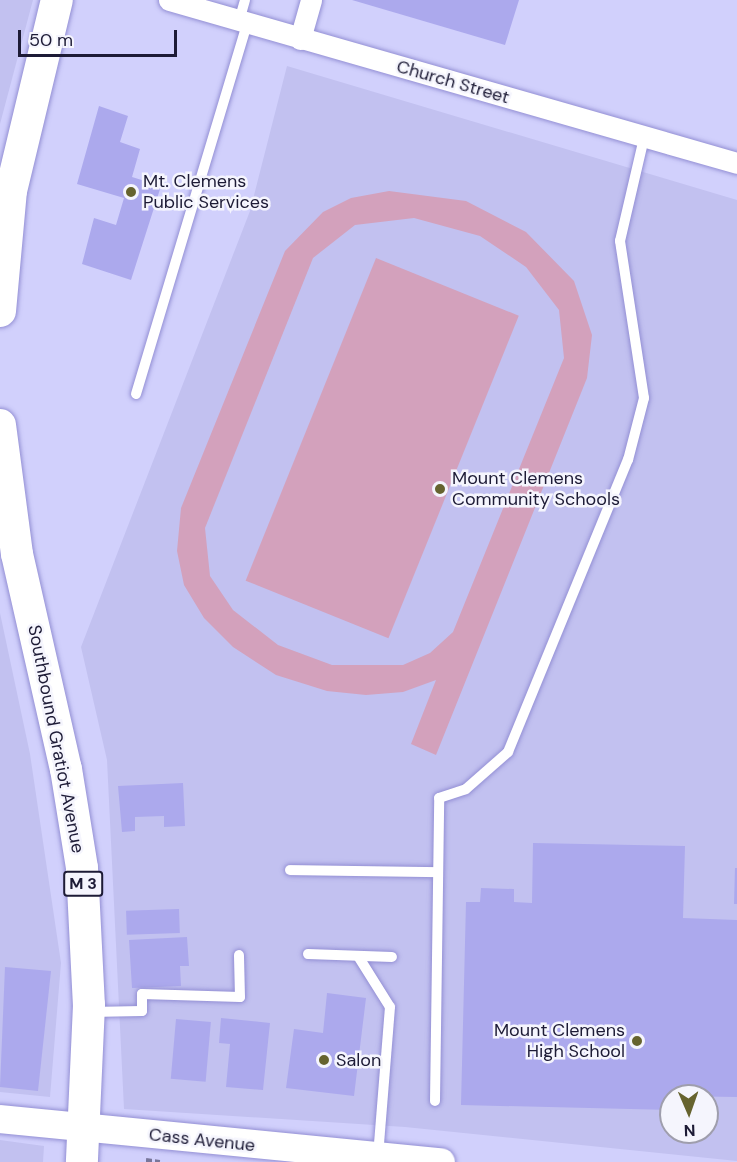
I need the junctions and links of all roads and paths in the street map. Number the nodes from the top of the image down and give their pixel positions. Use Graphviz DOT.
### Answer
graph roads {
  1 [pos="57,0"];
  2 [pos="169,0"];
  3 [pos="245,0"];
  4 [pos="311,0"];
  5 [pos="243,22"];
  6 [pos="300,39"];
  7 [pos="644,138"];
  8 [pos="737,163"];
  9 [pos="0,311"];
  10 [pos="136,394"];
  11 [pos="0,425"];
  12 [pos="290,870"];
  13 [pos="438,872"];
  14 [pos="308,954"];
  15 [pos="239,955"];
  16 [pos="358,956"];
  17 [pos="392,957"];
  18 [pos="89,1012"];
  19 [pos="435,1101"];
  20 [pos="0,1119"];
  21 [pos="84,1128"];
  22 [pos="256,1154"];
  23 [pos="378,1156"];
  24 [pos="82,1162"];
  25 [pos="441,1162"];
  1 -- 9 [label="main road"];
  2 -- 5 [label="street, Church Street"];
  3 -- 5 [label="lane"];
  4 -- 6 [label="street"];
  5 -- 6 [label="street, Church Street"];
  5 -- 10 [label="lane"];
  6 -- 7 [label="street, Church Street"];
  7 -- 8 [label="street, Church Street"];
  7 -- 13 [label="lane"];
  11 -- 18 [label="main road, Southbound Gratiot Avenue / M 3"];
  12 -- 13 [label="lane"];
  13 -- 19 [label="lane"];
  14 -- 16 [label="lane"];
  15 -- 18 [label="lane"];
  16 -- 17 [label="lane"];
  16 -- 23 [label="lane"];
  18 -- 21 [label="main road, Southbound Gratiot Avenue / M 3"];
  20 -- 21 [label="main road, Cass Avenue"];
  21 -- 22 [label="main road, Cass Avenue"];
  21 -- 24 [label="main road, M 3"];
  22 -- 23 [label="main road, Cass Avenue"];
  23 -- 25 [label="main road, Cass Avenue"];
}
